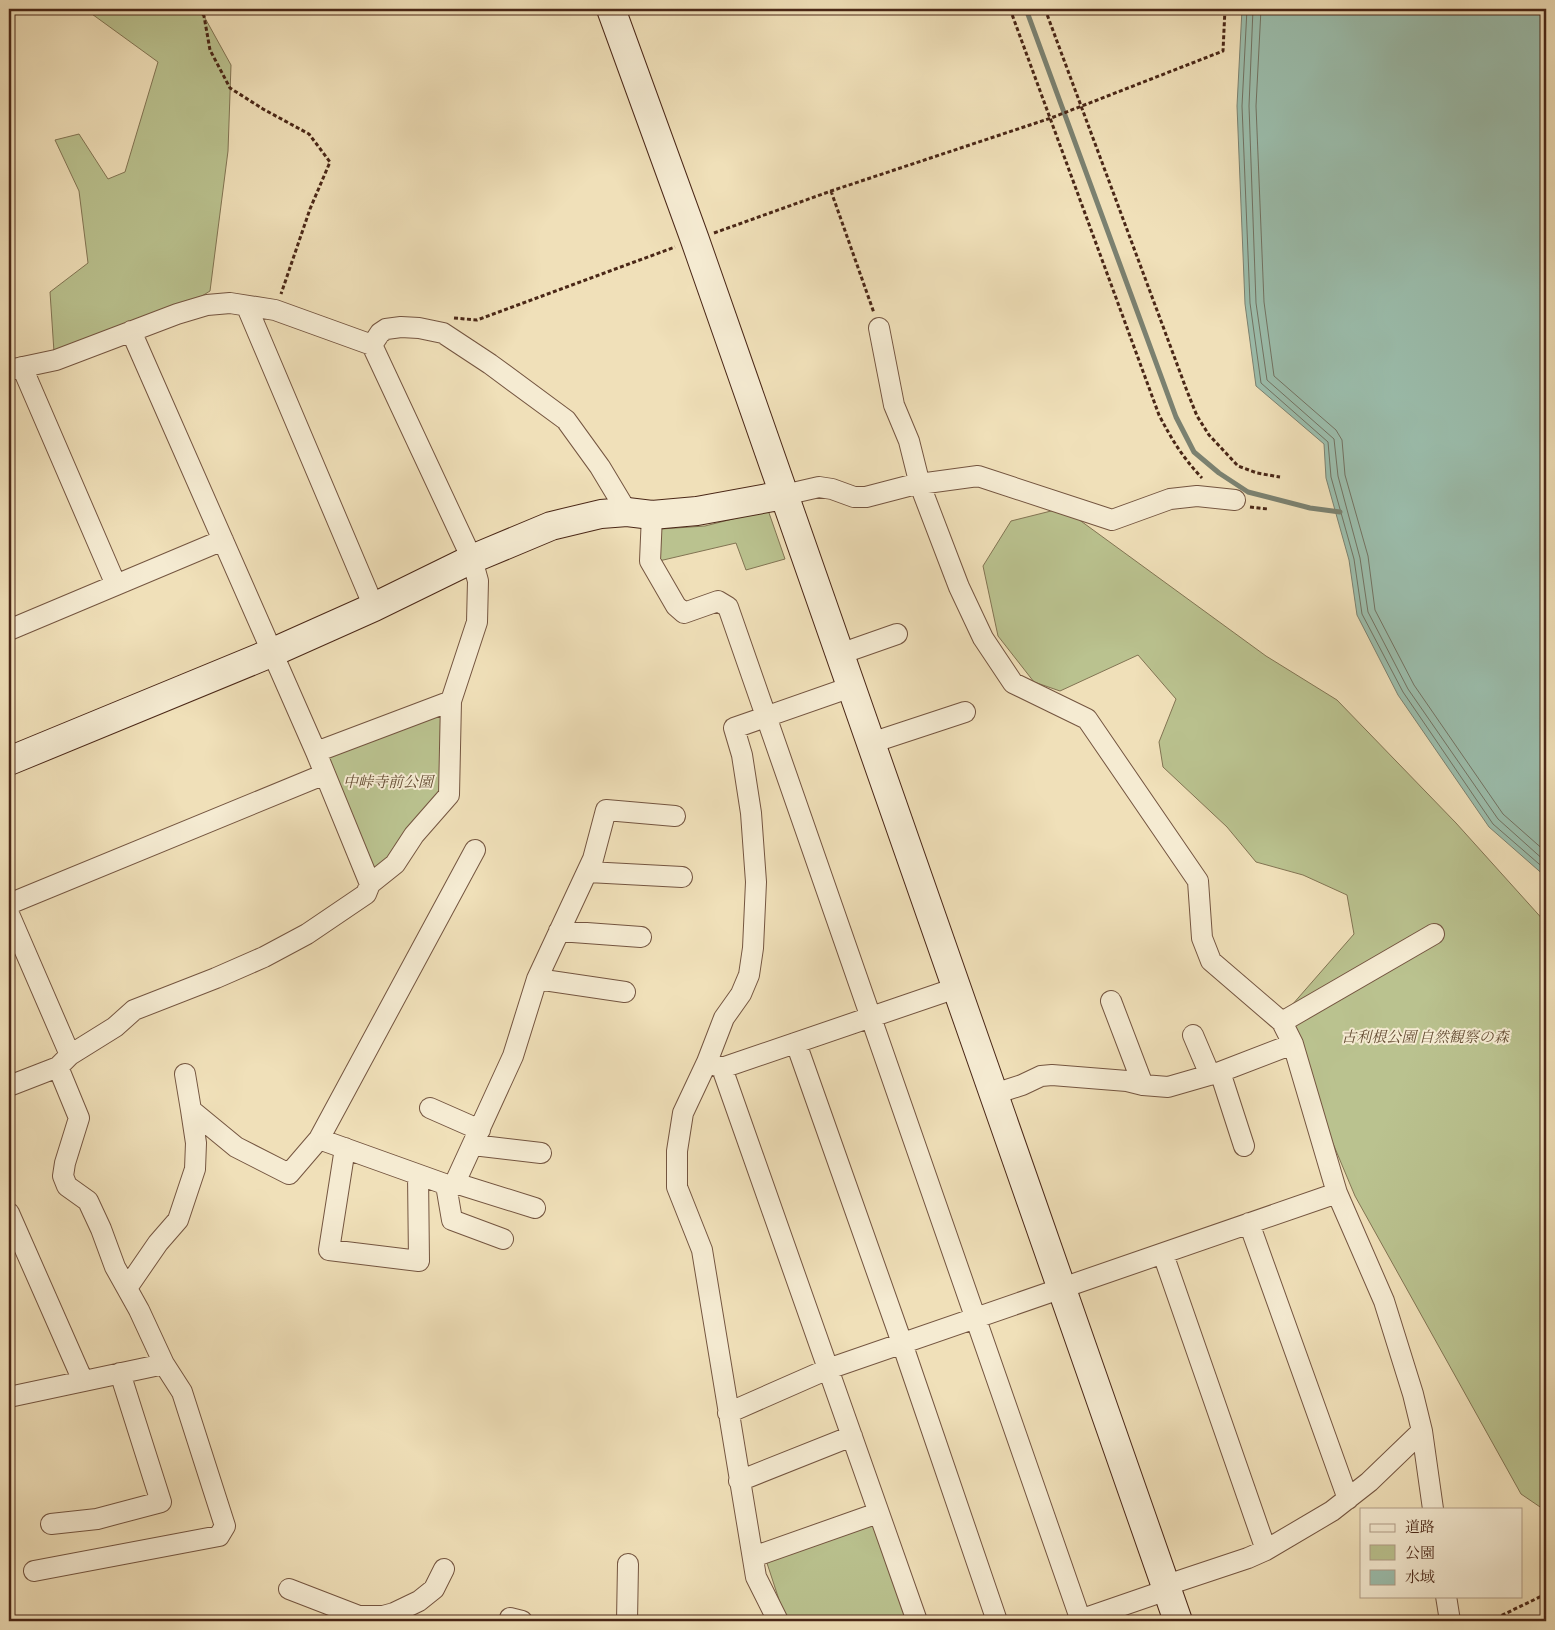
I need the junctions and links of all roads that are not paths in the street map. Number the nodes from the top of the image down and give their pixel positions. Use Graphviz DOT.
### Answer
graph roads {
  1 [pos="611,9"];
  2 [pos="247,307"];
  3 [pos="880,328"];
  4 [pos="132,331"];
  5 [pos="372,345"];
  6 [pos="15,368"];
  7 [pos="920,485"];
  8 [pos="784,494"];
  9 [pos="1234,500"];
  10 [pos="639,514"];
  11 [pos="222,540"];
  12 [pos="472,560"];
  13 [pos="116,585"];
  14 [pos="374,607"];
  15 [pos="9,628"];
  16 [pos="897,634"];
  17 [pos="271,653"];
  18 [pos="840,654"];
  19 [pos="851,687"];
  20 [pos="451,701"];
  21 [pos="964,712"];
  22 [pos="766,716"];
  23 [pos="871,742"];
  24 [pos="316,752"];
  25 [pos="9,761"];
  26 [pos="326,774"];
  27 [pos="675,816"];
  28 [pos="475,850"];
  29 [pos="588,872"];
  30 [pos="682,877"];
  31 [pos="370,884"];
  32 [pos="9,904"];
  33 [pos="9,914"];
  34 [pos="559,931"];
  35 [pos="1434,934"];
  36 [pos="641,937"];
  37 [pos="537,979"];
  38 [pos="956,988"];
  39 [pos="625,992"];
  40 [pos="1111,1001"];
  41 [pos="870,1017"];
  42 [pos="1282,1022"];
  43 [pos="1193,1035"];
  44 [pos="796,1043"];
  45 [pos="1293,1044"];
  46 [pos="64,1061"];
  47 [pos="715,1065"];
  48 [pos="185,1074"];
  49 [pos="1215,1074"];
  50 [pos="1143,1085"];
  51 [pos="9,1086"];
  52 [pos="994,1094"];
  53 [pos="430,1108"];
  54 [pos="191,1110"];
  55 [pos="476,1137"];
  56 [pos="319,1139"];
  57 [pos="1244,1146"];
  58 [pos="345,1148"];
  59 [pos="541,1153"];
  60 [pos="418,1175"];
  61 [pos="451,1184"];
  62 [pos="1338,1193"];
  63 [pos="535,1208"];
  64 [pos="9,1213"];
  65 [pos="1249,1223"];
  66 [pos="503,1239"];
  67 [pos="1163,1254"];
  68 [pos="127,1288"];
  69 [pos="1062,1289"];
  70 [pos="976,1318"];
  71 [pos="902,1343"];
  72 [pos="164,1364"];
  73 [pos="828,1369"];
  74 [pos="120,1374"];
  75 [pos="84,1381"];
  76 [pos="9,1397"];
  77 [pos="728,1413"];
  78 [pos="1422,1431"];
  79 [pos="852,1436"];
  80 [pos="740,1481"];
  81 [pos="1348,1499"];
  82 [pos="1434,1508"];
  83 [pos="878,1513"];
  84 [pos="51,1524"];
  85 [pos="1266,1550"];
  86 [pos="753,1557"];
  87 [pos="628,1564"];
  88 [pos="444,1569"];
  89 [pos="34,1572"];
  90 [pos="290,1589"];
  91 [pos="1167,1590"];
  92 [pos="1446,1598"];
  93 [pos="349,1617"];
  94 [pos="375,1619"];
  95 [pos="627,1621"];
  96 [pos="778,1621"];
  97 [pos="917,1621"];
  98 [pos="997,1621"];
  99 [pos="1080,1621"];
  100 [pos="1178,1621"];
  101 [pos="1450,1621"];
  1 -- 8 [label="street"];
  2 -- 4 [label="street"];
  2 -- 5 [label="street"];
  2 -- 14 [label="street"];
  3 -- 7 [label="street"];
  4 -- 6 [label="street"];
  4 -- 11 [label="street"];
  5 -- 10 [label="street"];
  5 -- 12 [label="street"];
  6 -- 13 [label="street"];
  7 -- 8 [label="street"];
  7 -- 9 [label="street"];
  7 -- 42 [label="street"];
  8 -- 10 [label="street"];
  8 -- 18 [label="street"];
  10 -- 12 [label="street"];
  10 -- 22 [label="street"];
  11 -- 13 [label="street"];
  11 -- 17 [label="street"];
  12 -- 14 [label="street"];
  12 -- 20 [label="street"];
  13 -- 15 [label="street"];
  14 -- 17 [label="street"];
  16 -- 18 [label="street"];
  17 -- 24 [label="street"];
  17 -- 25 [label="street"];
  18 -- 19 [label="street"];
  19 -- 22 [label="street"];
  19 -- 23 [label="street"];
  20 -- 24 [label="street"];
  20 -- 31 [label="street"];
  21 -- 23 [label="street"];
  22 -- 41 [label="street"];
  22 -- 47 [label="street"];
  23 -- 38 [label="street"];
  24 -- 26 [label="street"];
  26 -- 31 [label="street"];
  26 -- 32 [label="street"];
  27 -- 29 [label="street"];
  28 -- 56 [label="street"];
  29 -- 30 [label="street"];
  29 -- 34 [label="street"];
  31 -- 46 [label="street"];
  33 -- 46 [label="street"];
  34 -- 36 [label="street"];
  34 -- 37 [label="street"];
  35 -- 42 [label="street"];
  37 -- 39 [label="street"];
  37 -- 55 [label="street"];
  38 -- 41 [label="street"];
  38 -- 52 [label="street"];
  40 -- 50 [label="street"];
  41 -- 44 [label="street"];
  41 -- 70 [label="street"];
  42 -- 45 [label="street"];
  43 -- 49 [label="street"];
  44 -- 47 [label="street"];
  44 -- 71 [label="street"];
  45 -- 49 [label="street"];
  45 -- 62 [label="street"];
  46 -- 51 [label="street"];
  46 -- 68 [label="street"];
  47 -- 73 [label="street"];
  47 -- 77 [label="street"];
  48 -- 54 [label="street"];
  49 -- 50 [label="street"];
  49 -- 57 [label="street"];
  50 -- 52 [label="street"];
  52 -- 69 [label="street"];
  53 -- 55 [label="street"];
  54 -- 56 [label="street"];
  54 -- 68 [label="street"];
  55 -- 59 [label="street"];
  55 -- 61 [label="street"];
  56 -- 58 [label="street"];
  58 -- 60 [label="street"];
  58 -- 60 [label="street"];
  60 -- 61 [label="street"];
  61 -- 63 [label="street"];
  61 -- 66 [label="street"];
  62 -- 65 [label="street"];
  62 -- 78 [label="street"];
  64 -- 75 [label="street"];
  65 -- 67 [label="street"];
  65 -- 81 [label="street"];
  67 -- 69 [label="street"];
  67 -- 85 [label="street"];
  68 -- 72 [label="street"];
  69 -- 70 [label="street"];
  69 -- 91 [label="street"];
  70 -- 71 [label="street"];
  70 -- 99 [label="street"];
  71 -- 73 [label="street"];
  71 -- 98 [label="street"];
  72 -- 74 [label="street"];
  72 -- 89 [label="street"];
  73 -- 77 [label="street"];
  73 -- 79 [label="street"];
  74 -- 75 [label="street"];
  74 -- 84 [label="street"];
  75 -- 76 [label="street"];
  77 -- 80 [label="street"];
  78 -- 81 [label="street"];
  78 -- 82 [label="street"];
  79 -- 80 [label="street"];
  79 -- 83 [label="street"];
  80 -- 86 [label="street"];
  81 -- 85 [label="street"];
  83 -- 86 [label="street"];
  83 -- 97 [label="street"];
  85 -- 91 [label="street"];
  86 -- 96 [label="street"];
  87 -- 95 [label="street"];
  88 -- 94 [label="street"];
  90 -- 93 [label="street"];
  91 -- 99 [label="street"];
  91 -- 100 [label="street"];
  92 -- 101 [label="street"];
  93 -- 94 [label="street"];
}
